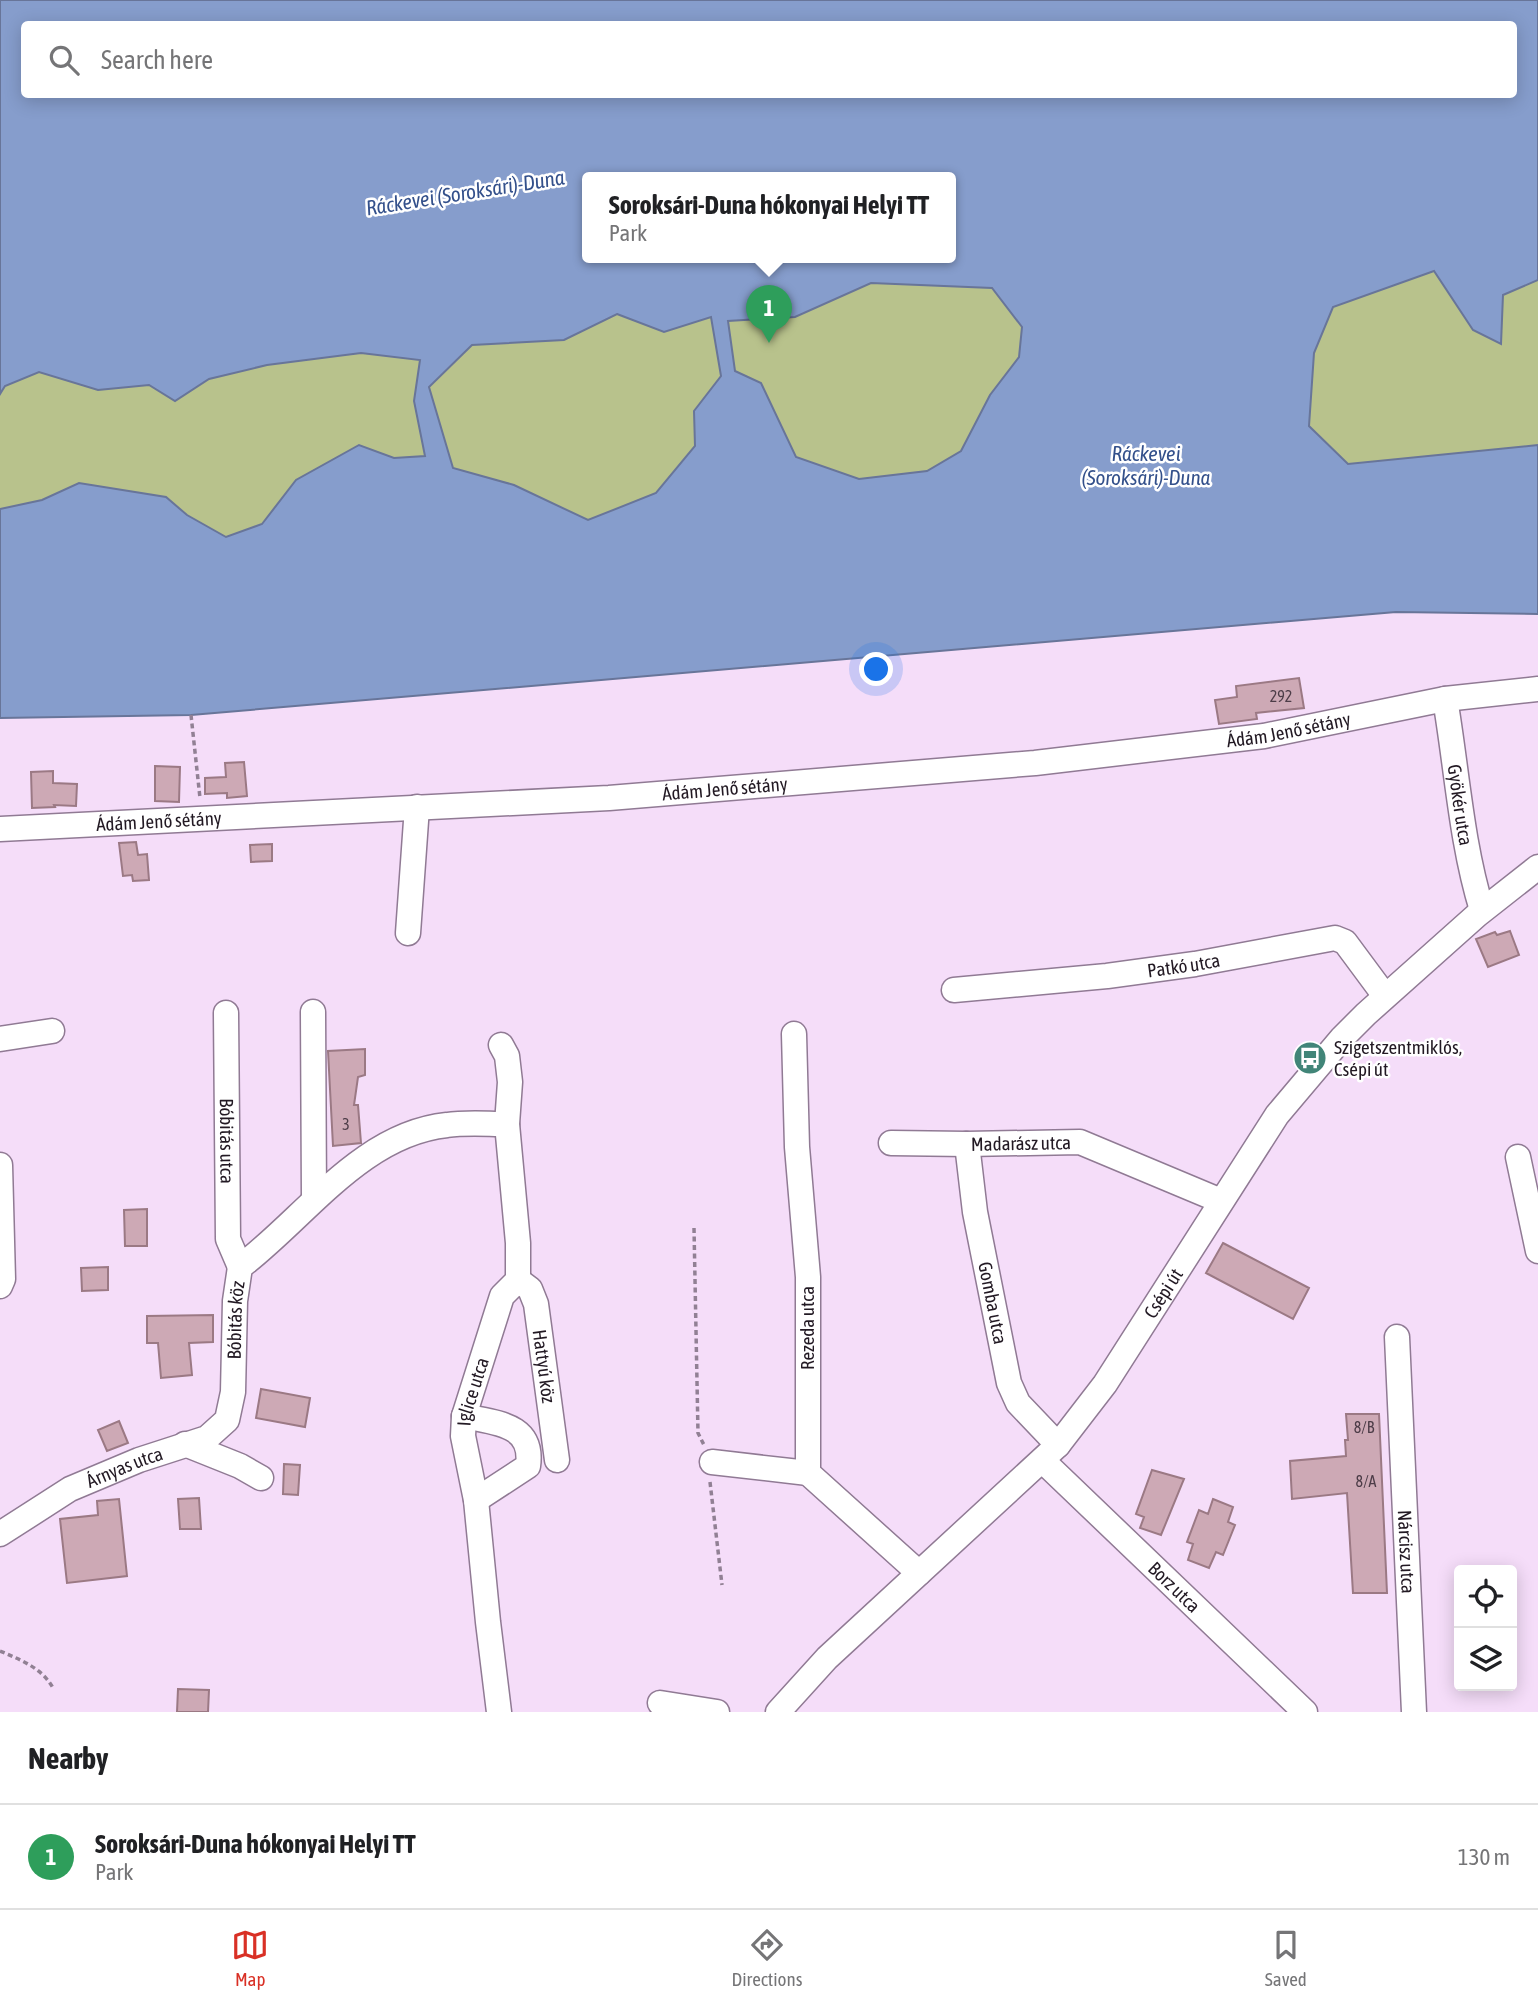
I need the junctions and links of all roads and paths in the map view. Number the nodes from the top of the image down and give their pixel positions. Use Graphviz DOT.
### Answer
graph roads {
  1 [pos="1538,689"];
  2 [pos="1445,699"];
  3 [pos="191,715"];
  4 [pos="416,807"];
  5 [pos="202,817"];
  6 [pos="0,829"];
  7 [pos="1538,867"];
  8 [pos="1482,910"];
  9 [pos="408,933"];
  10 [pos="954,990"];
  11 [pos="1385,996"];
  12 [pos="313,1012"];
  13 [pos="226,1013"];
  14 [pos="52,1031"];
  15 [pos="794,1034"];
  16 [pos="0,1039"];
  17 [pos="501,1045"];
  18 [pos="507,1124"];
  19 [pos="891,1143"];
  20 [pos="967,1144"];
  21 [pos="1518,1157"];
  22 [pos="0,1165"];
  23 [pos="314,1198"];
  24 [pos="1221,1201"];
  25 [pos="694,1228"];
  26 [pos="1538,1251"];
  27 [pos="240,1267"];
  28 [pos="518,1280"];
  29 [pos="0,1286"];
  30 [pos="1397,1337"];
  31 [pos="233,1392"];
  32 [pos="464,1416"];
  33 [pos="185,1444"];
  34 [pos="1050,1453"];
  35 [pos="557,1460"];
  36 [pos="712,1462"];
  37 [pos="808,1474"];
  38 [pos="261,1478"];
  39 [pos="476,1500"];
  40 [pos="0,1534"];
  41 [pos="919,1573"];
  42 [pos="722,1585"];
  43 [pos="0,1651"];
  44 [pos="53,1688"];
  45 [pos="660,1703"];
  46 [pos="499,1712"];
  47 [pos="717,1712"];
  48 [pos="778,1712"];
  49 [pos="1305,1712"];
  50 [pos="1414,1712"];
  1 -- 2 [label="street, Ádám Jenő sétány"];
  2 -- 4 [label="street, Ádám Jenő sétány"];
  2 -- 8 [label="street, Gyökér utca"];
  3 -- 5 [label="path"];
  4 -- 5 [label="street, Ádám Jenő sétány"];
  4 -- 9 [label="street"];
  5 -- 6 [label="street, Ádám Jenő sétány"];
  7 -- 8 [label="street, Csépi út"];
  8 -- 11 [label="street, Csépi út"];
  10 -- 11 [label="street, Patkó utca"];
  11 -- 24 [label="street, Csépi út"];
  12 -- 23 [label="street"];
  13 -- 27 [label="street, Bóbitás utca"];
  14 -- 16 [label="street"];
  15 -- 37 [label="street, Rezeda utca"];
  17 -- 18 [label="street"];
  18 -- 23 [label="street, Bóbitás köz"];
  18 -- 28 [label="street"];
  19 -- 20 [label="street, Madarász utca"];
  20 -- 24 [label="street, Madarász utca"];
  20 -- 34 [label="street, Gomba utca"];
  21 -- 26 [label="street"];
  22 -- 29 [label="street"];
  23 -- 27 [label="street, Bóbitás köz"];
  24 -- 34 [label="street, Csépi út"];
  25 -- 36 [label="path"];
  27 -- 31 [label="street, Bóbitás köz"];
  28 -- 32 [label="street, Iglice utca"];
  28 -- 35 [label="street, Hattyú köz"];
  30 -- 50 [label="street, Nárcisz utca"];
  31 -- 33 [label="street, Árnyas utca"];
  32 -- 39 [label="street, Iglice utca"];
  32 -- 39 [label="street"];
  33 -- 38 [label="street"];
  33 -- 40 [label="street, Árnyas utca"];
  34 -- 41 [label="street, Csépi út"];
  34 -- 49 [label="street, Borz utca"];
  36 -- 37 [label="street"];
  36 -- 42 [label="path"];
  37 -- 41 [label="street"];
  39 -- 46 [label="street, Iglice utca"];
  41 -- 48 [label="street, Csépi út"];
  43 -- 44 [label="path"];
  45 -- 47 [label="street"];
}
